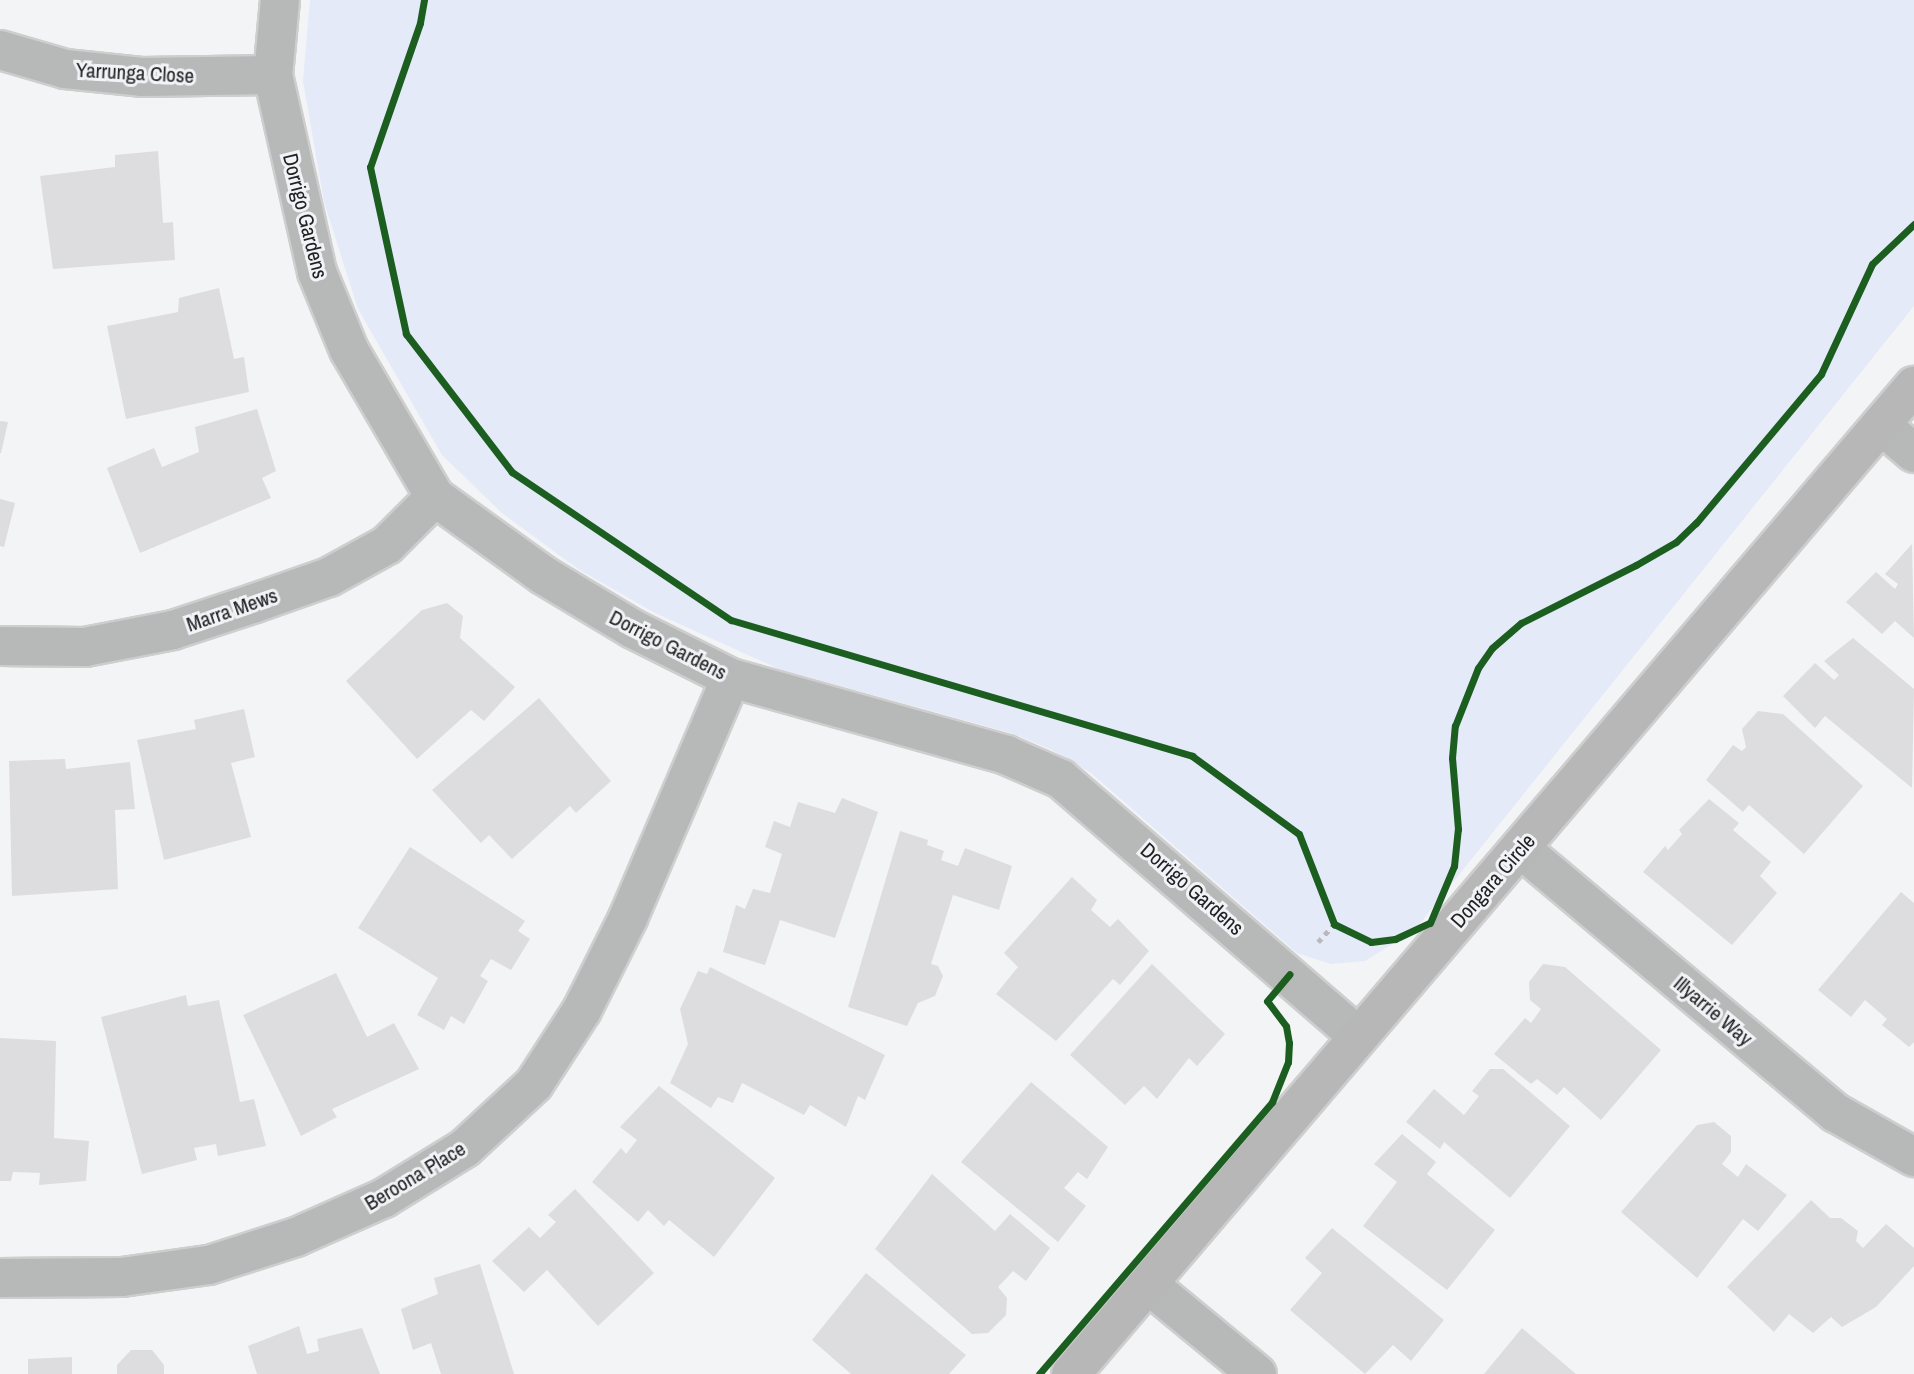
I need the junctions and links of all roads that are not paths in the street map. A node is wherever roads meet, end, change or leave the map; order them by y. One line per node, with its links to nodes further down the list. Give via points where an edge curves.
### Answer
1 (279, 0): 3 (street, Dorrigo Gardens)
2 (0, 50): 3 (street, Yarrunga Close, via 65,69 142,77)
3 (273, 75): 7 (street, Dorrigo Gardens, via 317,272 349,350)
4 (1914, 386): 5 (street, Dongara Circle)
5 (1881, 425): 6 (street); 10 (street, Dongara Circle)
6 (1914, 453)
7 (435, 497): 8 (street, Marra Mews, via 387,545 329,577 255,603 173,630 85,647); 9 (street, Dorrigo Gardens, via 543,575 633,629)
8 (0, 646)
9 (731, 678): 11 (street, Dorrigo Gardens, via 1006,755 1061,779); 13 (street, Beroona Place, via 628,918 582,1010 534,1084 465,1148 384,1198 296,1237 209,1265 122,1277)
10 (1521, 849): 11 (street, Dongara Circle); 12 (street, Illyarrie Way, via 1836,1113)
11 (1357, 1035): 14 (street, Dongara Circle)
12 (1914, 1157)
13 (0, 1278)
14 (1149, 1285): 15 (street, Dongara Circle); 16 (street)
15 (1071, 1374)
16 (1257, 1374)

